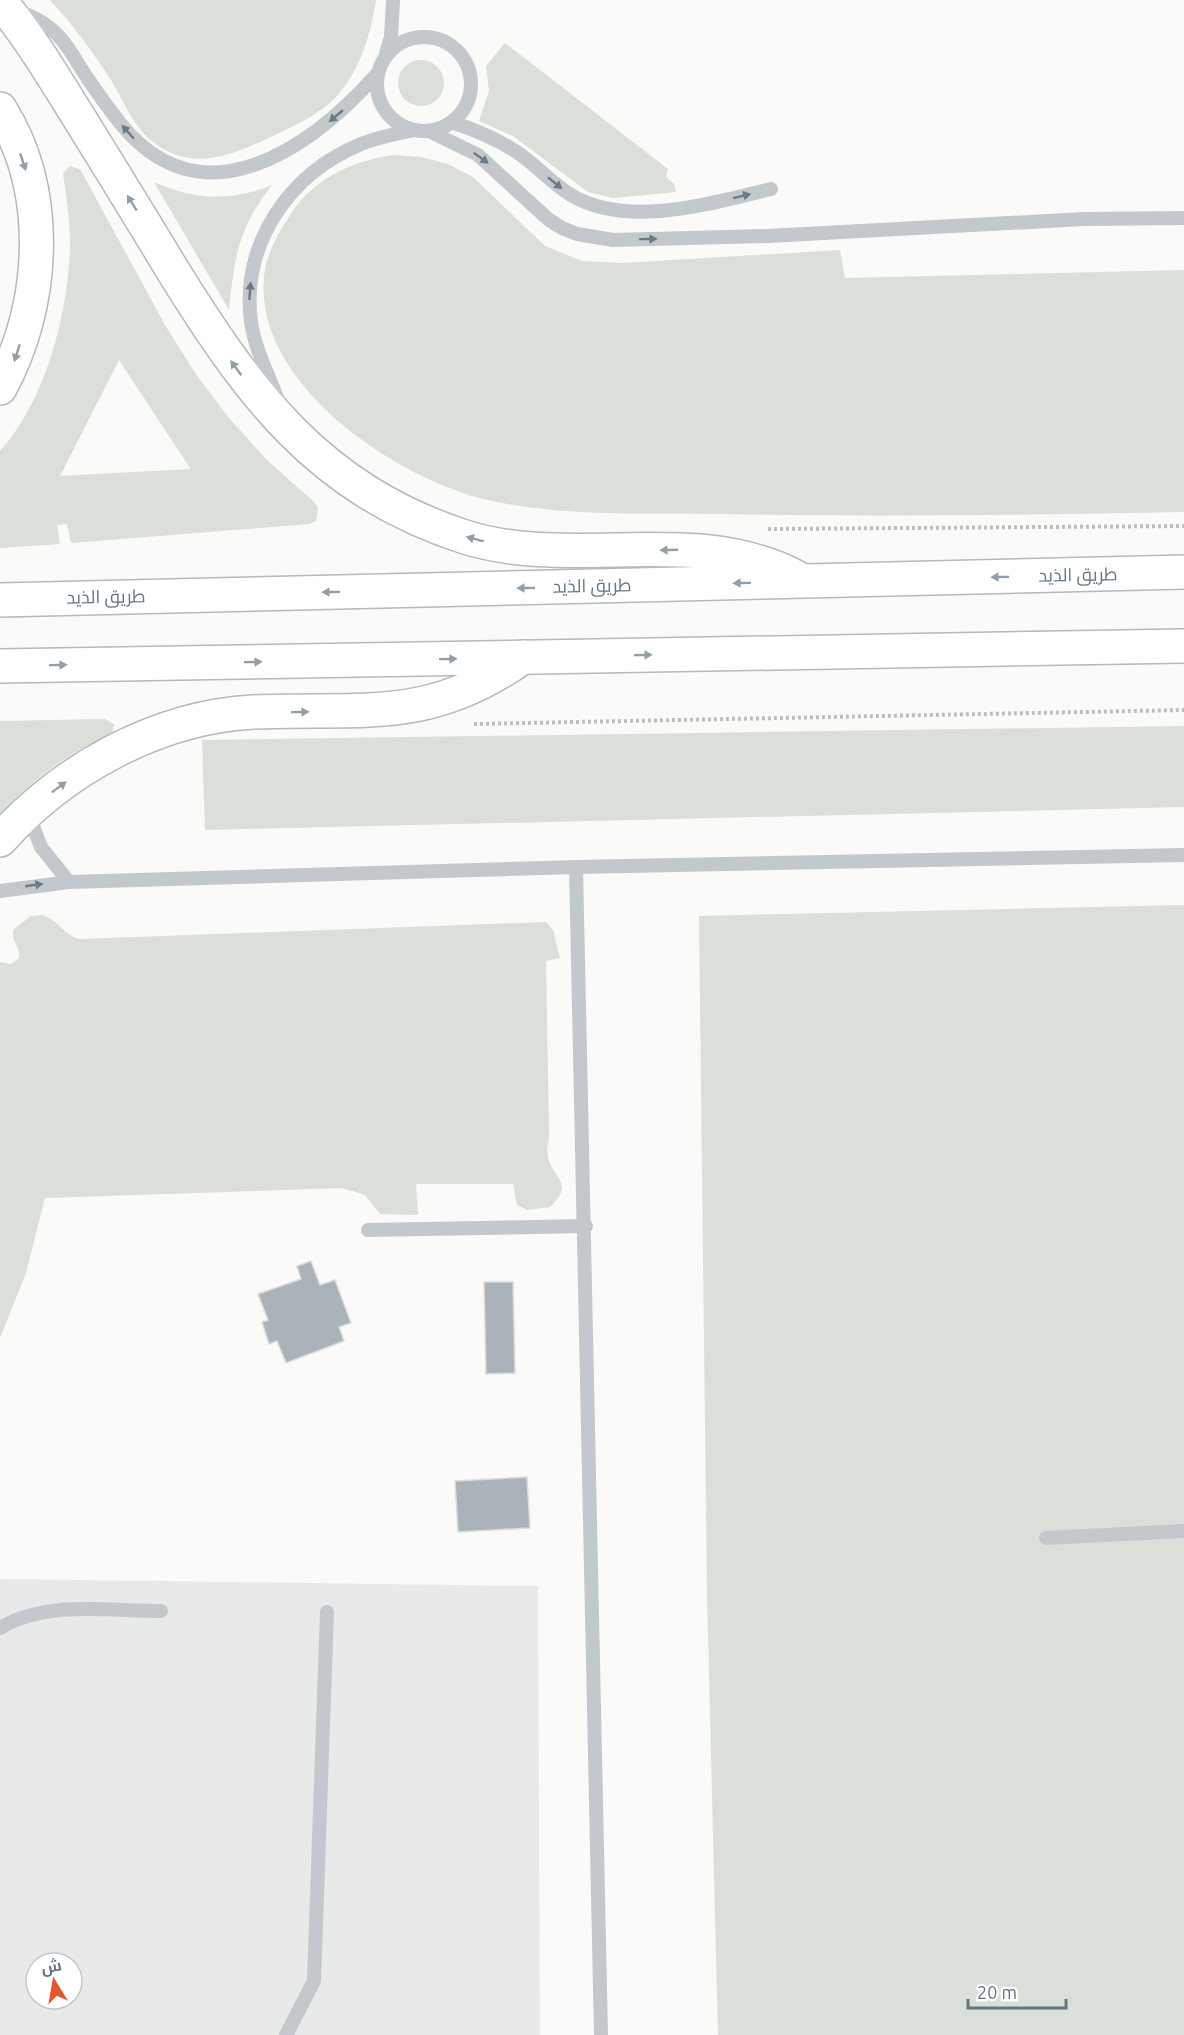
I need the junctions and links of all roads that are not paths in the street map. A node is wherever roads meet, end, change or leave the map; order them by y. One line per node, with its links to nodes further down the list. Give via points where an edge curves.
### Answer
1 (393, 0): 3 (lane)
2 (0, 1): 4 (lane, one-way to 2, via 322,127 257,165 219,174 185,170 154,156 137,142 46,24); 12 (highway, one-way to 2, via 218,344 40,52)
3 (386, 55): 4 (lane); 6 (lane, via 395,46 418,37 437,39 463,57 471,81 466,105)
4 (377, 74): 7 (lane, via 377,89 389,116)
5 (0, 109): 11 (highway, one-way to 11, via 25,165 35,214 37,265 30,315 14,363)
6 (452, 122): 8 (lane); 9 (lane, one-way to 9, via 520,154 573,196 613,210 696,207)
7 (414, 130): 8 (lane); 12 (lane, one-way to 7, via 280,404 256,344 249,301 256,253 276,210 314,172 361,144)
8 (429, 130): 10 (lane, one-way to 10, via 478,154 548,219 577,234 613,240)
9 (771, 189)
10 (1184, 218)
11 (0, 388)
12 (302, 443): 14 (highway, one-way to 12, via 762,562 713,551 542,549 502,546 468,537 434,526 375,497)
13 (1184, 572): 14 (highway, طريق الذيد, one-way to 14)
14 (806, 582): 15 (highway, طريق الذيد, one-way to 15)
15 (0, 600)
16 (1184, 646): 17 (highway, one-way to 16)
17 (523, 657): 18 (highway, one-way to 17); 19 (highway, one-way to 17, via 72,777 104,758 190,721 251,712 371,710 425,704 477,687)
18 (0, 666)
19 (28, 812): 20 (highway); 23 (lane, via 40,847)
20 (0, 840)
21 (1184, 855): 22 (lane)
22 (576, 867): 23 (lane); 25 (lane)
23 (69, 882): 24 (lane, one-way to 23)
24 (0, 891)
25 (586, 1226): 26 (lane); 33 (lane)
26 (368, 1230)
27 (1184, 1531): 28 (lane)
28 (1046, 1538)
29 (161, 1611): 31 (lane, via 52,1610)
30 (327, 1612): 32 (lane, via 314,1981)
31 (0, 1628)
32 (286, 2035)
33 (601, 2035)

